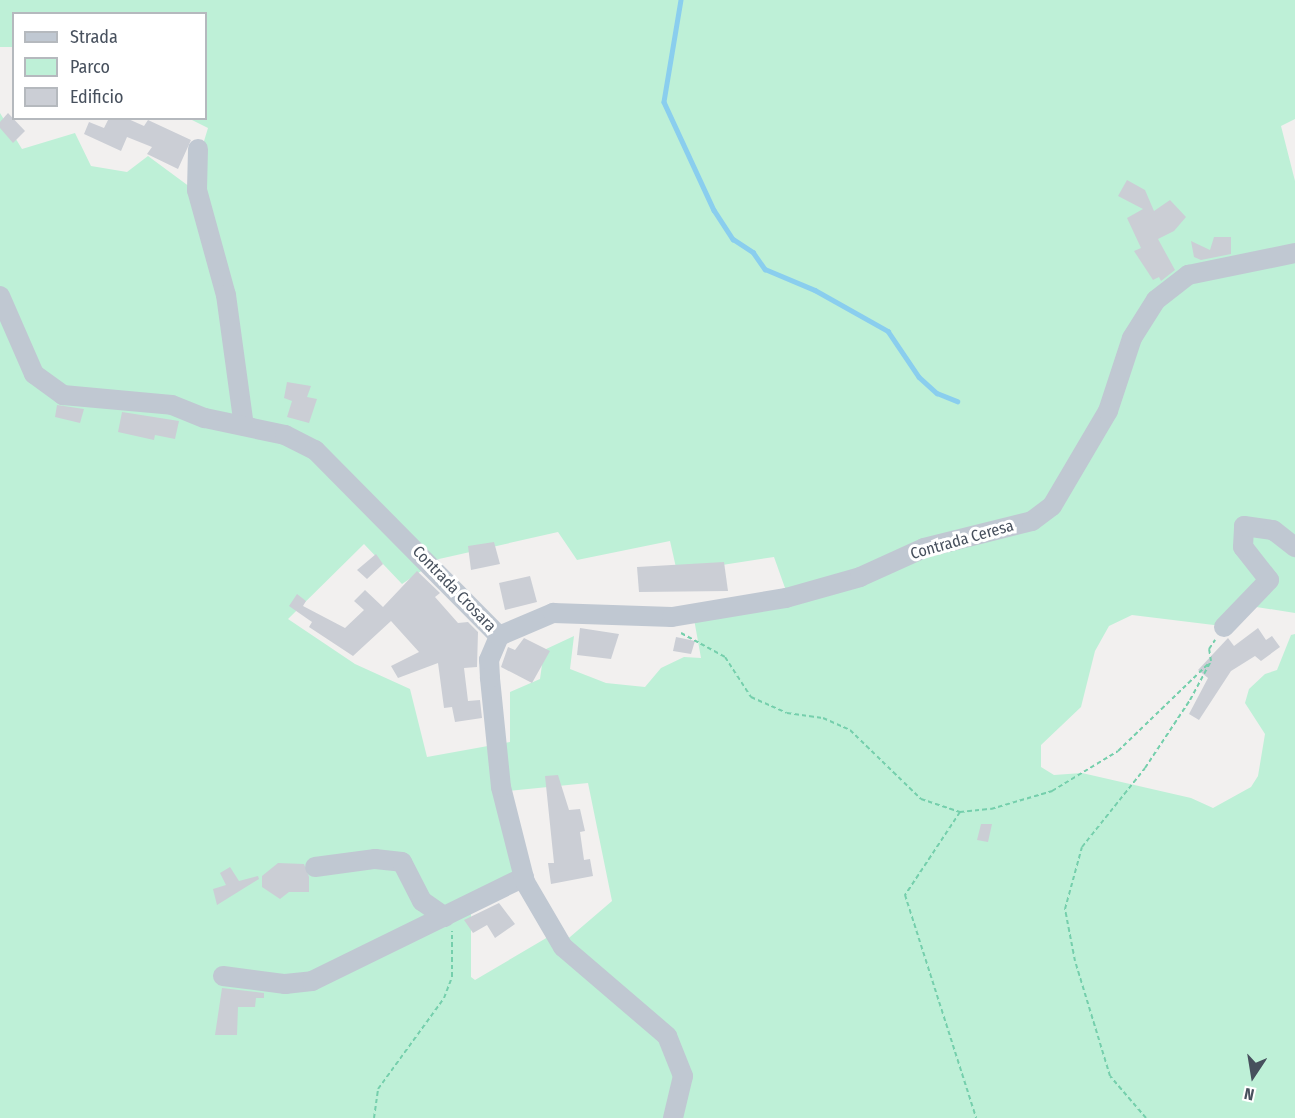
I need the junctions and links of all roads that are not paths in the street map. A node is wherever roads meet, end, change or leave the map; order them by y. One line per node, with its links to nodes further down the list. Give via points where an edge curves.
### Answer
1 (198, 149): 4 (street, via 197,190 226,295)
2 (1295, 253): 7 (street, Contrada Ceresa, via 1188,275 1156,300 1132,338 1108,411 1052,506 1032,520 924,548 860,577 786,598 672,617 553,613)
3 (0, 296): 4 (street, Contrada Crosara, via 34,374 63,394 155,402)
4 (244, 426): 7 (street, Contrada Crosara, via 285,435 315,450)
5 (1295, 547): 6 (street, via 1273,530 1244,526 1243,547 1269,580)
6 (1224, 627)
7 (499, 636): 9 (street, Contrada Crosara, via 489,660 501,787)
8 (315, 867): 10 (street, via 375,859 402,862 422,901)
9 (524, 877): 10 (street); 12 (street, Contrada Crosara, via 563,947 667,1036 683,1076)
10 (449, 915): 11 (street, via 299,985)
11 (223, 976)
12 (673, 1118)

